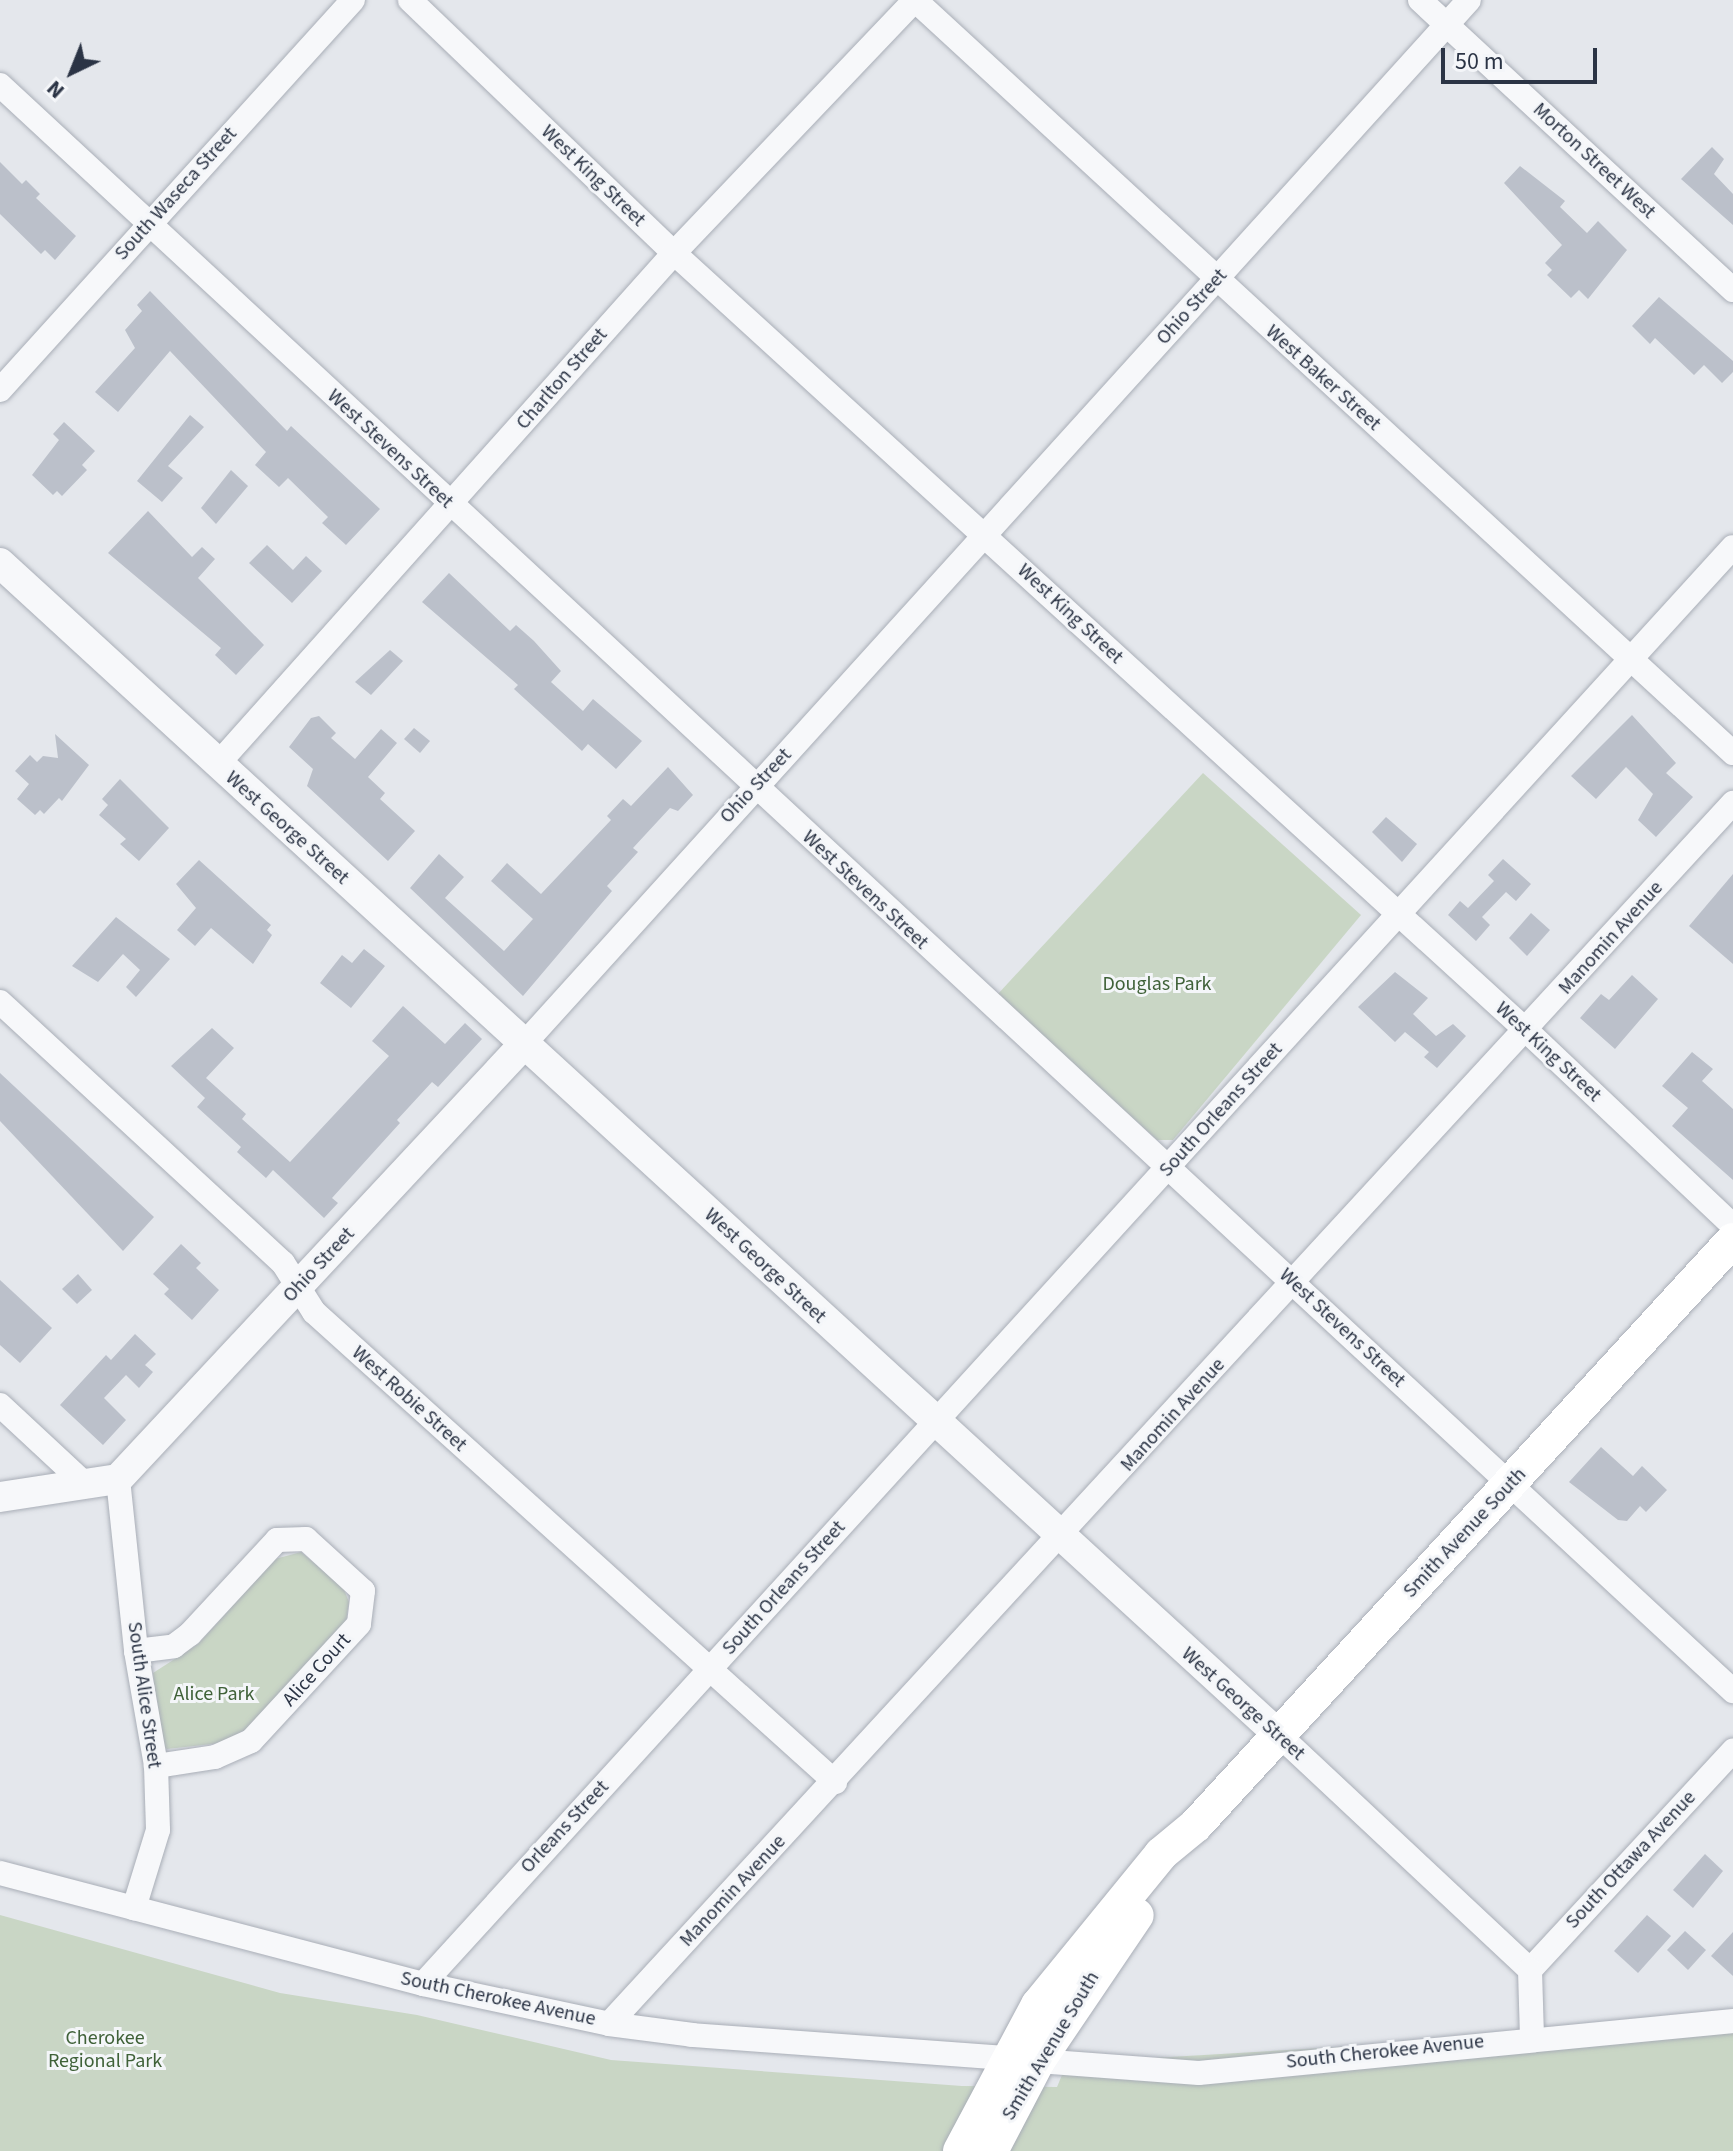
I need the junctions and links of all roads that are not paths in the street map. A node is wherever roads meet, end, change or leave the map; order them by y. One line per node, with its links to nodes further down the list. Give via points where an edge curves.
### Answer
1 (353, 0): 8 (street, South Waseca Street)
2 (410, 0): 9 (street, West King Street)
3 (915, 0): 9 (street, Charlton Street); 10 (street, West Baker Street)
4 (1420, 0): 6 (street, Morton Street West)
5 (1469, 0): 6 (street, Ohio Street)
6 (1446, 25): 10 (street, Ohio Street); 11 (street, Morton Street West)
7 (0, 85): 8 (street, West Stevens Street)
8 (150, 222): 12 (street, South Waseca Street); 13 (street, West Stevens Street)
9 (674, 253): 13 (street, Charlton Street); 14 (street, West King Street)
10 (1216, 280): 14 (street, Ohio Street); 17 (street, West Baker Street)
11 (1733, 290)
12 (0, 390)
13 (451, 506): 19 (street, Charlton Street); 20 (street, West Stevens Street)
14 (987, 537): 20 (street, Ohio Street); 22 (street, West King Street)
15 (1733, 547): 17 (street, South Orleans Street)
16 (0, 563): 19 (street, West George Street)
17 (1631, 659): 18 (street, West Baker Street); 22 (street, South Orleans Street)
18 (1733, 753)
19 (217, 765): 25 (street, West George Street)
20 (754, 788): 25 (street, Ohio Street); 26 (street, West Stevens Street)
21 (1733, 803): 24 (street, Manomin Avenue)
22 (1398, 914): 24 (street, West King Street); 26 (street, South Orleans Street)
23 (0, 1002): 30 (street, West Robie Street, via 283,1263)
24 (1527, 1031): 27 (street, West King Street); 29 (street, Manomin Avenue)
25 (524, 1044): 30 (street, Ohio Street); 32 (street, West George Street)
26 (1167, 1170): 29 (street, West Stevens Street); 32 (street, South Orleans Street)
27 (1733, 1226)
28 (1733, 1240): 34 (main road, Smith Avenue South)
29 (1293, 1283): 34 (street, West Stevens Street); 37 (street, Manomin Avenue)
30 (299, 1287): 33 (street, Ohio Street); 39 (street, West Robie Street, via 314,1312)
31 (0, 1405): 35 (street)
32 (935, 1423): 37 (street, West George Street); 39 (street, South Orleans Street)
33 (118, 1479): 35 (street); 38 (street, South Alice Street)
34 (1512, 1483): 40 (street, West Stevens Street); 41 (main road, Smith Avenue South)
35 (85, 1484): 36 (street)
36 (0, 1497)
37 (1060, 1539): 41 (street, West George Street); 44 (street, Manomin Avenue)
38 (136, 1651): 43 (street, South Alice Street); 43 (street, Alice Court, via 174,1646 190,1634 277,1540 306,1539 363,1591 359,1624 251,1741 215,1757)
39 (708, 1671): 44 (street, West Robie Street); 48 (street, Orleans Street)
40 (1733, 1691)
41 (1278, 1734): 47 (street, West George Street); 52 (main road, Smith Avenue South, via 1196,1825 1161,1854 1079,1952)
42 (1733, 1751): 47 (street, South Ottawa Avenue)
43 (156, 1766): 46 (street, South Alice Street, via 158,1830)
44 (835, 1782): 50 (street, Manomin Avenue)
45 (0, 1873): 46 (street, South Cherokee Avenue)
46 (134, 1908): 48 (street, South Cherokee Avenue)
47 (1530, 1970): 51 (street)
48 (423, 1984): 50 (street, South Cherokee Avenue)
49 (1733, 2021): 51 (street, South Cherokee Avenue)
50 (609, 2024): 52 (street, South Cherokee Avenue)
51 (1532, 2037): 52 (street, South Cherokee Avenue, via 1199,2073)
52 (1022, 2059): 53 (main road, Smith Avenue South)
53 (998, 2103): 54 (main road, Smith Avenue South); 55 (main road, Smith Avenue South)
54 (960, 2151)
55 (991, 2151)

